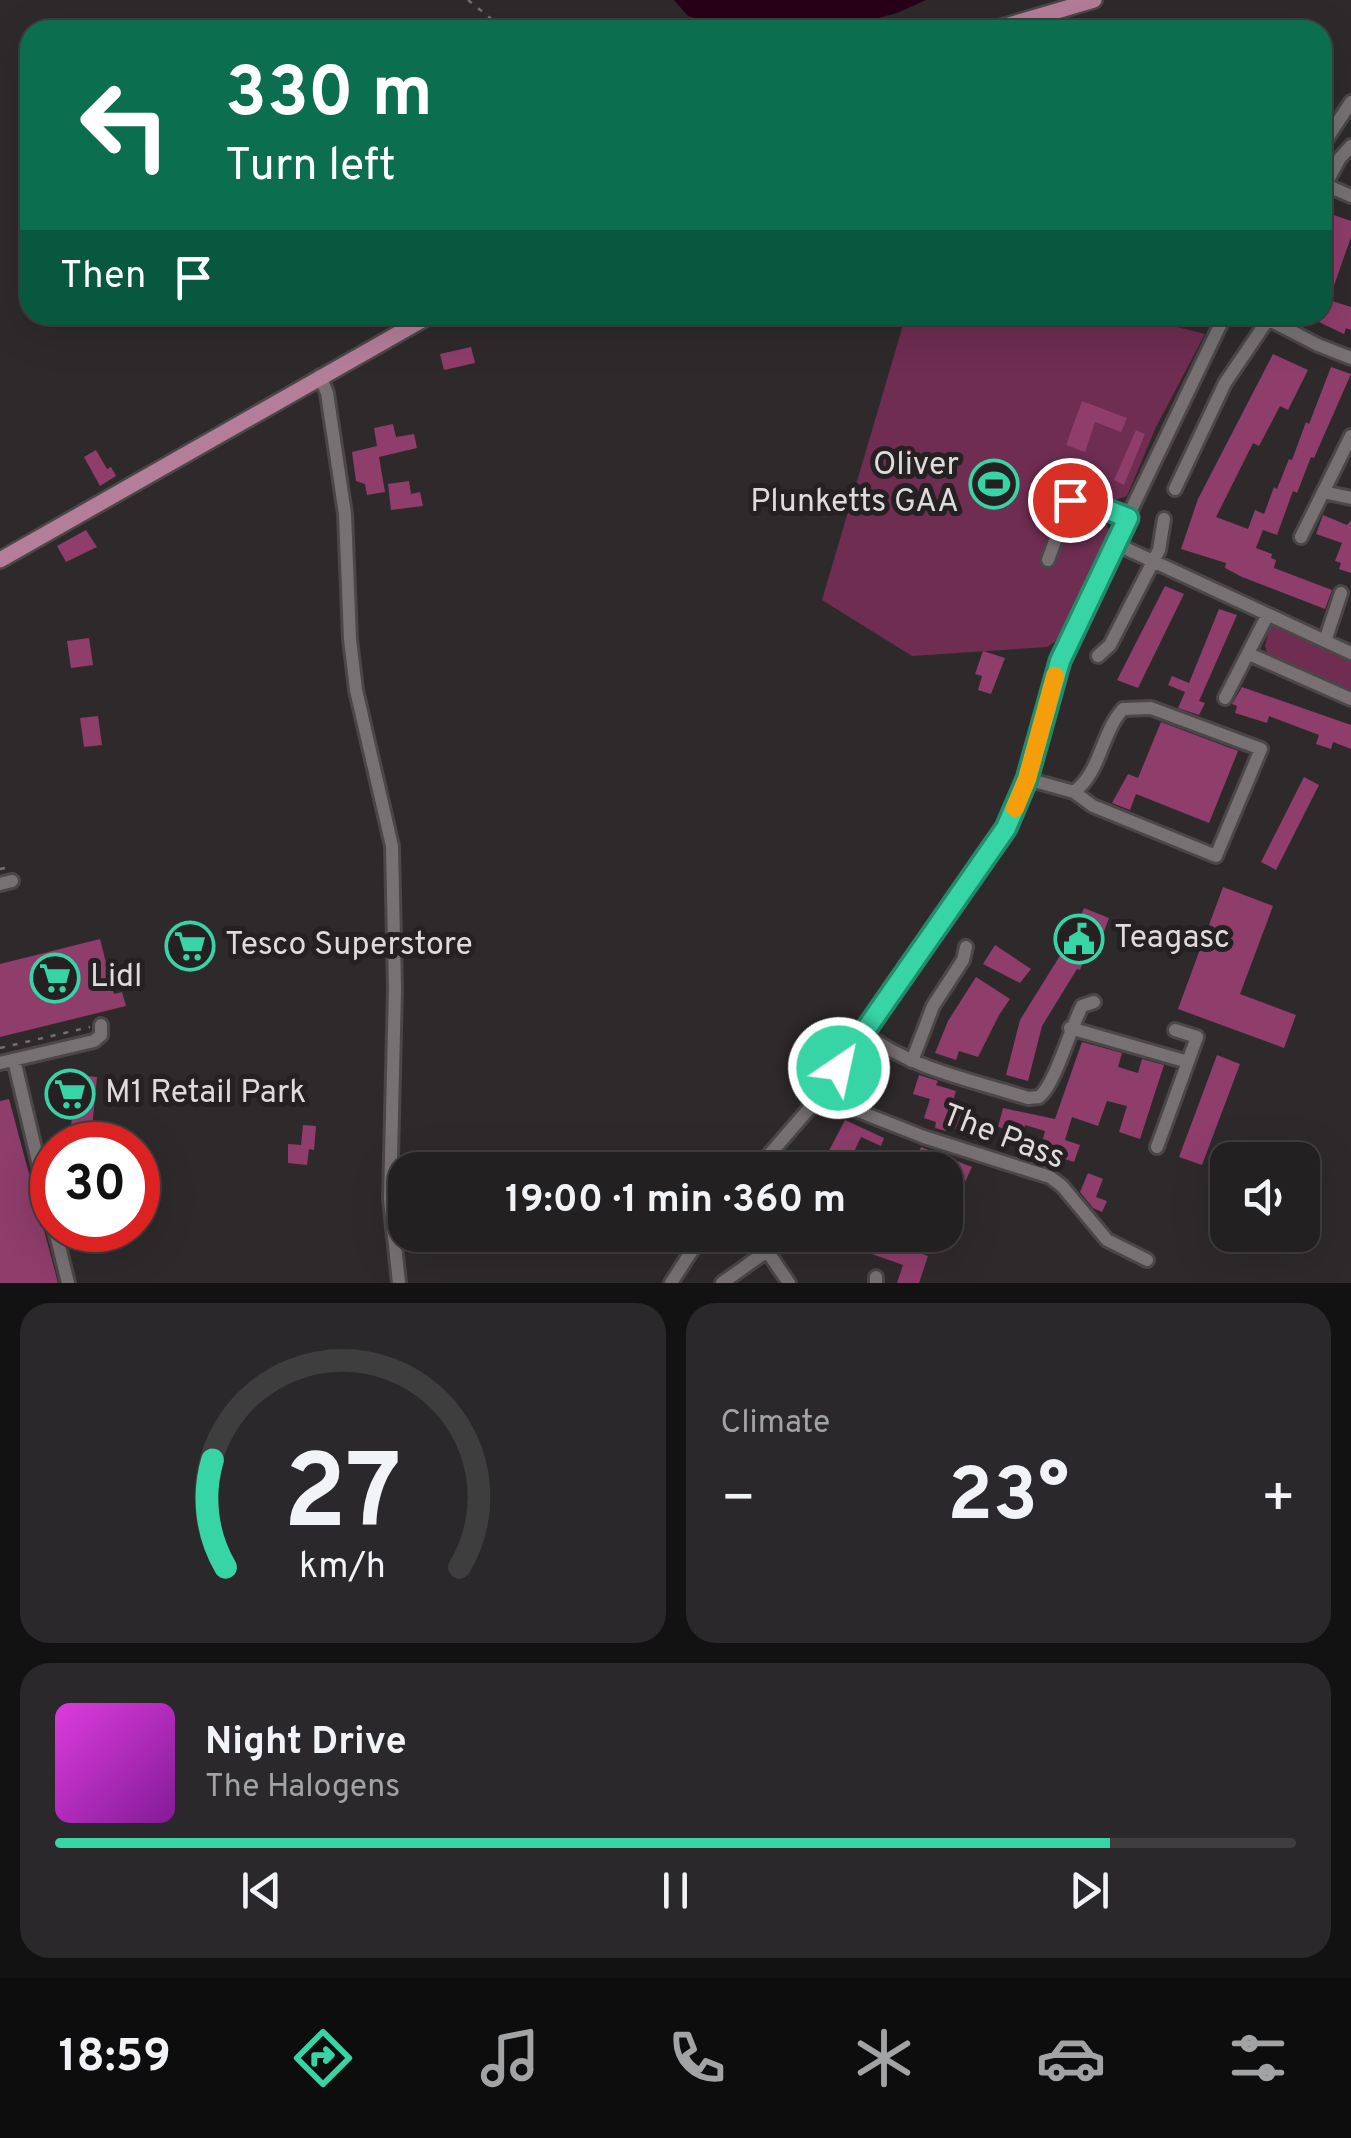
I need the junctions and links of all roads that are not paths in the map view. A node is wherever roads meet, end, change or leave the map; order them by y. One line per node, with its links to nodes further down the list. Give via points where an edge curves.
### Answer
1 (1094, 0): 2 (main road)
2 (1026, 20)
3 (1351, 102): 4 (street)
4 (1332, 131)
5 (1351, 146): 6 (street)
6 (1332, 176)
7 (413, 325): 12 (main road)
8 (1220, 325): 17 (street)
9 (1261, 325): 14 (street)
10 (1285, 325): 11 (street)
11 (1351, 358)
12 (320, 376): 21 (main road); 53 (street, via 346,514 356,690 392,846 390,1199)
13 (1351, 436): 15 (street)
14 (1174, 489)
15 (1323, 492): 16 (street); 19 (street)
16 (1351, 498)
17 (1128, 518): 20 (street); 22 (street, via 1070,500)
18 (1164, 519): 23 (street)
19 (1301, 537)
20 (1116, 544): 23 (street); 32 (street, via 1060,661)
21 (0, 560)
22 (1048, 560)
23 (1154, 560): 25 (street); 29 (street)
24 (1341, 593): 26 (street)
25 (1267, 616): 26 (street); 28 (street)
26 (1325, 641): 27 (street)
27 (1351, 653)
28 (1249, 654): 30 (street); 31 (street)
29 (1098, 656)
30 (1225, 698)
31 (1351, 699)
32 (1027, 779): 33 (street); 39 (street, via 985,862)
33 (1074, 792): 33 (street, via 1123,709 1151,708 1261,749 1216,856)
34 (966, 947): 40 (street)
35 (1094, 1002): 37 (street, via 1082,1006)
36 (101, 1025): 41 (street, via 94,1041)
37 (1070, 1028): 40 (street, via 1039,1097); 42 (street)
38 (1176, 1030): 42 (street, via 1197,1038)
39 (863, 1032): 40 (street); 43 (street)
40 (912, 1060)
41 (7, 1062): 44 (street)
42 (1188, 1062): 45 (street)
43 (820, 1096): 46 (street); 51 (street, The Pass, via 1050,1178 1107,1240)
44 (30, 1143)
45 (1158, 1148)
46 (772, 1152)
47 (60, 1252): 52 (street)
48 (691, 1252): 54 (street)
49 (766, 1252): 55 (street)
50 (768, 1252): 56 (street)
51 (1147, 1260)
52 (68, 1283)
53 (399, 1283)
54 (671, 1283)
55 (722, 1283)
56 (789, 1283)

